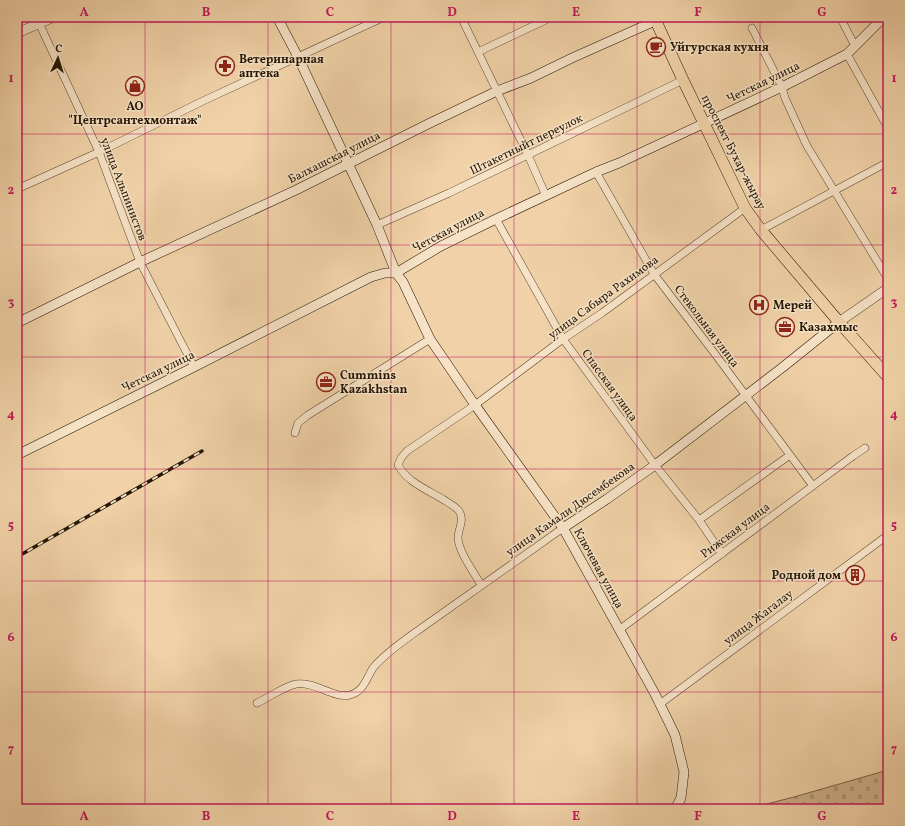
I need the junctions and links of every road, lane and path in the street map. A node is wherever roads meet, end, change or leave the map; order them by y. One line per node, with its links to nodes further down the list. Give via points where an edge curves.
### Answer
1 (54, 17): 9 (street)
2 (277, 17): 15 (street, Ключевая улица)
3 (384, 17): 15 (street)
4 (461, 17): 13 (street)
5 (552, 17): 13 (street)
6 (840, 17): 12 (street)
7 (884, 17): 12 (street, Четская улица)
8 (658, 18): 16 (main road, проспект Бухар-жырау); 18 (street, Балхашская улица, via 531,78)
9 (37, 20): 11 (street); 21 (street, улица Альпинистов)
10 (752, 28): 17 (street)
11 (17, 33)
12 (855, 46): 14 (street, Четская улица)
13 (478, 52): 18 (street)
14 (847, 54): 17 (street, Четская улица); 19 (street)
15 (298, 57): 21 (street); 24 (street, Ключевая улица)
16 (683, 80): 20 (main road, проспект Бухар-жырау); 22 (street, Штакетныйт переулок)
17 (782, 87): 20 (street, Четская улица); 27 (street, via 807,146)
18 (497, 91): 22 (street); 24 (street, Балхашская улица)
19 (887, 123)
20 (704, 124): 25 (street, Четская улица); 29 (main road, проспект Бухар-жырау)
21 (99, 152): 26 (street); 33 (street, улица Альпинистов)
22 (528, 155): 28 (street); 31 (street, Штакетныйт переулок)
23 (888, 162): 27 (street)
24 (347, 164): 31 (street, Ключевая улица); 33 (street, Балхашская улица, via 242,216)
25 (596, 172): 28 (street, Четская улица); 35 (street, Стекольная улица)
26 (17, 189)
27 (834, 191): 32 (street); 36 (street)
28 (546, 196): 30 (street, Четская улица)
29 (745, 208): 32 (main road, проспект Бухар-жырау); 35 (street, улица Сабыра Рахимова)
30 (496, 219): 34 (street, Четская улица, via 441,246); 41 (street, Спасская улица)
31 (377, 225): 34 (street, Ключевая улица)
32 (761, 230): 38 (main road, проспект Бухар-жырау)
33 (140, 262): 39 (street, Балхашская улица); 42 (street, улица Альпинистов)
34 (396, 273): 40 (street, Ключевая улица, via 403,282); 42 (street, Четская улица, via 371,277)
35 (654, 274): 41 (street, улица Сабыра Рахимова); 44 (street, Стекольная улица)
36 (888, 279)
37 (888, 288): 38 (street, улица Камали Дюсембекова)
38 (839, 322): 43 (main road, проспект Бухар-жырау); 44 (street, улица Камали Дюсембекова)
39 (17, 323)
40 (430, 339): 45 (street, Ключевая улица); 46 (street, via 308,415 298,423)
41 (563, 339): 45 (street, улица Сабыра Рахимова); 50 (street, Спасская улица)
42 (194, 367): 48 (street, Четская улица)
43 (888, 376)
44 (746, 396): 49 (street, Стекольная улица); 50 (street, улица Камали Дюсембекова)
45 (475, 405): 53 (street, Ключевая улица); 56 (street, улица Сабыра Рахимова, via 407,451 398,465 409,479 452,504 459,511 462,518 458,538)
46 (295, 433)
47 (865, 448): 51 (street, Рижская улица)
48 (17, 455)
49 (790, 455): 51 (street, Стекольная улица); 52 (street)
50 (655, 465): 52 (street, Спасская улица); 53 (street, улица Камали Дюсембекова)
51 (813, 486): 55 (street, Рижская улица)
52 (699, 520): 55 (street, Спасская улица)
53 (563, 528): 56 (street, улица Камали Дюсембекова); 57 (street, Ключевая улица)
54 (888, 534): 59 (street, улица Жагалау)
55 (722, 554): 57 (street, Рижская улица)
56 (481, 585): 58 (street, улица Камали Дюсембекова, via 397,646 374,668 362,688 354,693 341,695 297,684)
57 (619, 630): 59 (street, Ключевая улица)
58 (258, 703)
59 (660, 704): 60 (street, Ключевая улица, via 674,735 684,772 681,798)
60 (675, 809)

